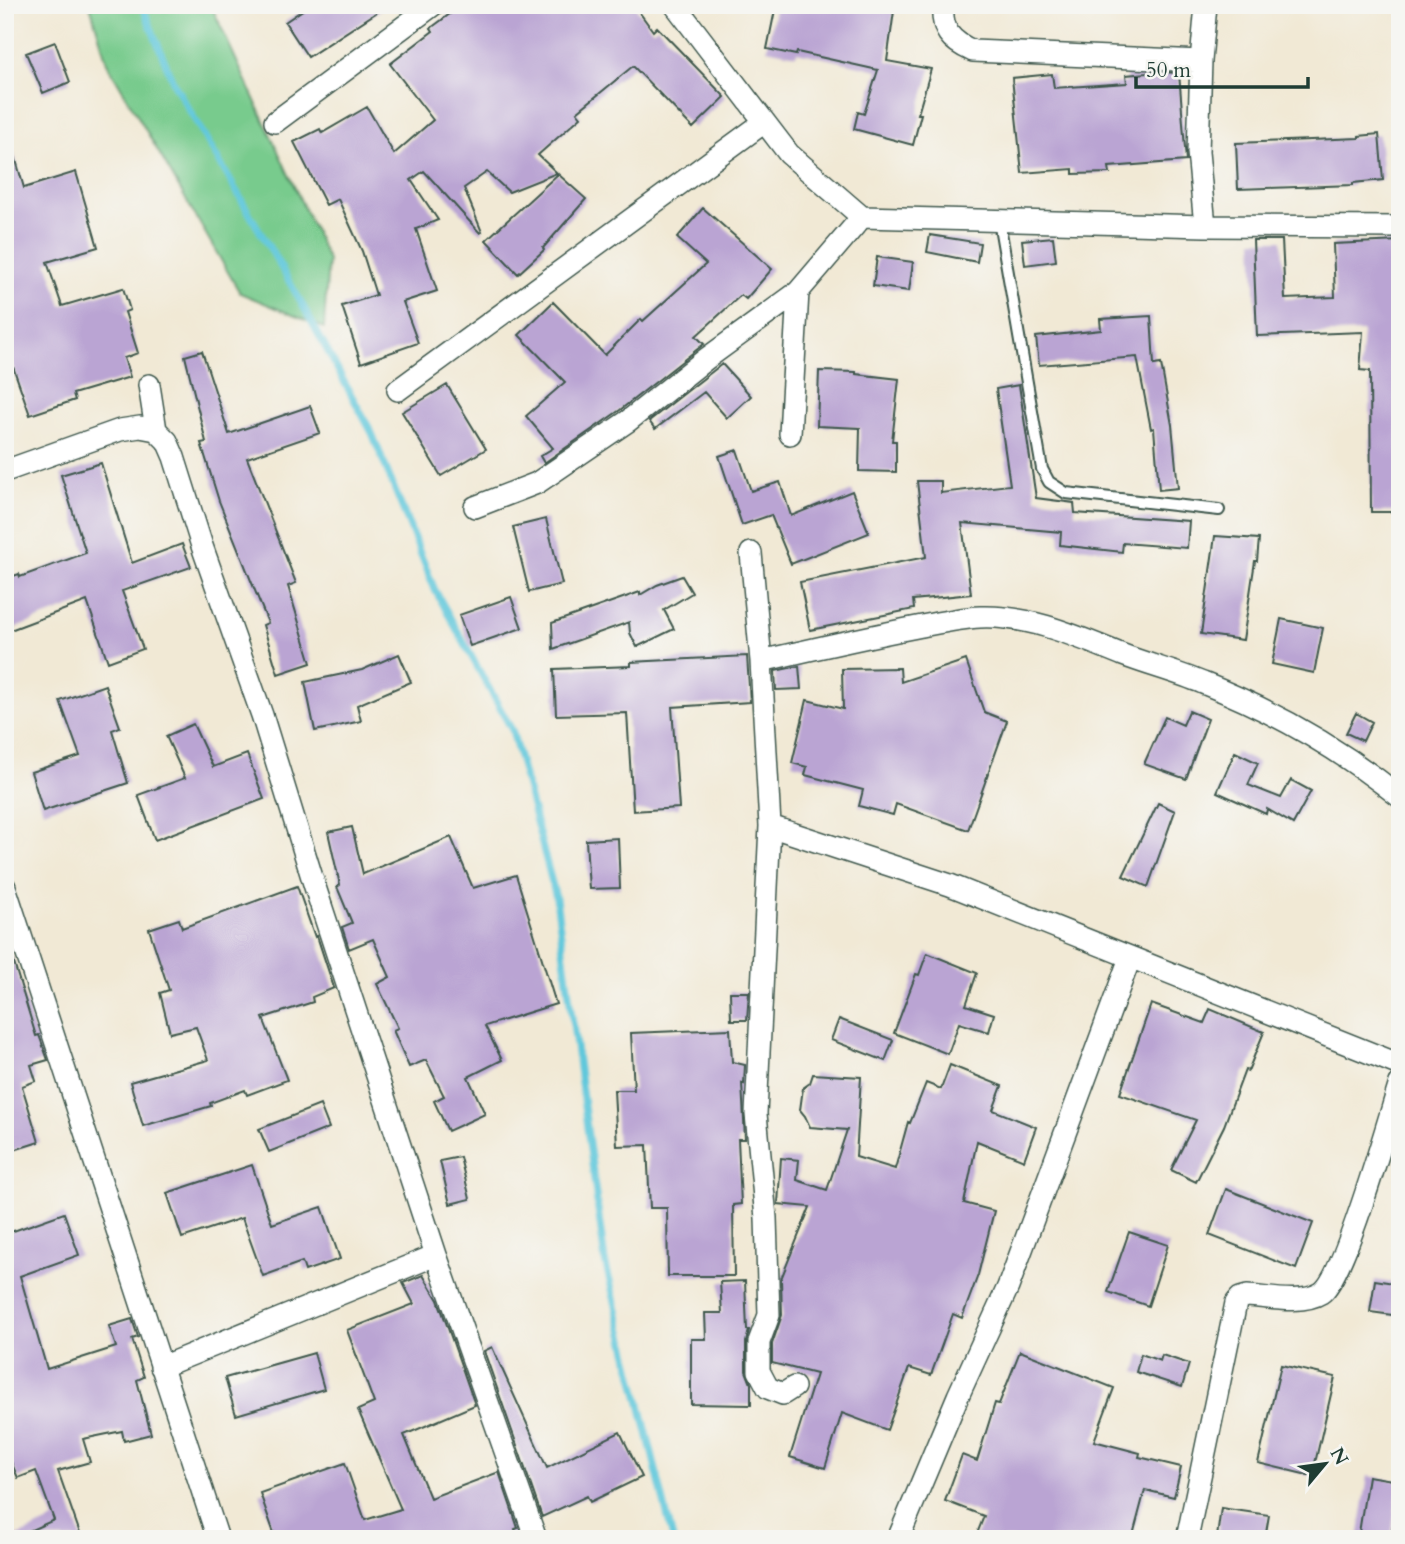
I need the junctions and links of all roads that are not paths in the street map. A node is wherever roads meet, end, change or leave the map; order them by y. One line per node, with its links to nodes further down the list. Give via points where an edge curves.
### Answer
1 (433, 5): 6 (street)
2 (675, 5): 7 (street)
3 (943, 5): 5 (street, via 943,23 951,37 973,51)
4 (1206, 5): 5 (street)
5 (1201, 61): 10 (street, via 1198,152)
6 (275, 122)
7 (763, 123): 8 (street, via 789,154); 14 (street)
8 (862, 217): 9 (street); 12 (street)
9 (999, 221): 10 (street); 19 (lane, via 1042,469 1049,482 1066,492)
10 (1205, 226): 11 (street)
11 (1400, 227)
12 (798, 292): 16 (street); 18 (street, via 628,421 537,483)
13 (149, 385): 15 (street)
14 (398, 390)
15 (156, 430): 17 (street, via 120,430); 28 (street, via 174,457 262,715)
16 (790, 434)
17 (5, 471)
18 (475, 507)
19 (1219, 510)
20 (751, 552): 21 (street)
21 (761, 661): 22 (street, via 963,619 982,617 1060,629 1265,710 1370,773); 23 (street)
22 (1400, 797)
23 (770, 827): 25 (street, via 950,885); 30 (street, via 756,1114 769,1315 759,1342 759,1371 768,1388 783,1394)
24 (5, 887): 29 (street)
25 (1130, 958): 26 (street); 33 (street, via 1008,1287)
26 (1400, 1065)
27 (1400, 1083): 34 (street, via 1360,1210 1324,1292 1307,1299 1247,1296 1236,1303)
28 (436, 1255): 29 (street); 32 (street)
29 (161, 1367): 31 (street)
30 (794, 1387)
31 (218, 1539)
32 (536, 1539)
33 (898, 1539)
34 (1187, 1539)

